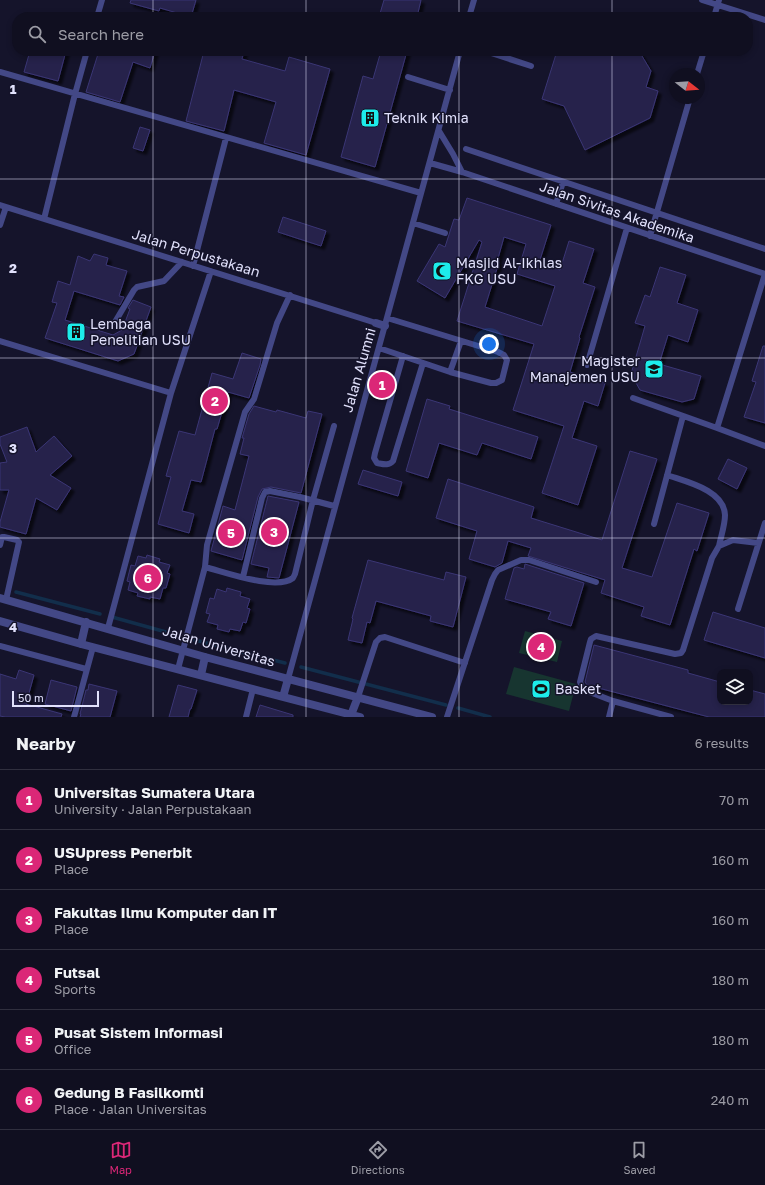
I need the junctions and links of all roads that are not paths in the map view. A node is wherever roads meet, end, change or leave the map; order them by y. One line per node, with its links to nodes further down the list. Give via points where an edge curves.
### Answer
1 (102, 0): 5 (lane)
2 (474, 0): 6 (lane)
3 (702, 0): 4 (lane)
4 (718, 3): 7 (lane)
5 (98, 12)
6 (470, 12)
7 (743, 12)
8 (753, 16): 9 (lane)
9 (765, 20)
10 (86, 56): 19 (lane)
11 (459, 56): 18 (lane, Jalan Alumni)
12 (500, 56): 14 (lane)
13 (702, 56): 15 (lane)
14 (531, 66)
15 (699, 68)
16 (0, 72): 19 (lane)
17 (408, 77): 18 (lane)
18 (450, 90): 21 (lane, Jalan Alumni)
19 (75, 94): 22 (lane); 31 (lane)
20 (688, 104): 30 (lane)
21 (439, 131): 24 (lane, Jalan Alumni); 25 (lane)
22 (226, 138): 27 (lane); 39 (lane)
23 (466, 150): 26 (lane)
24 (430, 163): 25 (lane, Jalan Sivitas Akademika); 27 (lane, Jalan Alumni)
25 (462, 172): 28 (lane, Jalan Sivitas Akademika)
26 (564, 182): 28 (lane); 30 (lane)
27 (421, 193): 32 (lane, Jalan Alumni)
28 (556, 204): 34 (lane, Jalan Sivitas Akademika)
29 (3, 206): 31 (lane, Jalan Perpustakaan); 33 (lane)
30 (656, 213): 36 (lane); 37 (lane)
31 (44, 219): 38 (lane, Jalan Perpustakaan)
32 (413, 223): 35 (lane); 45 (lane, Jalan Alumni)
33 (0, 225)
34 (627, 228): 36 (lane, Jalan Sivitas Akademika); 51 (lane)
35 (445, 233)
36 (650, 236): 41 (lane, Jalan Sivitas Akademika)
37 (765, 249)
38 (182, 262): 39 (lane, Jalan Perpustakaan); 43 (lane, via 164,281 137,287)
39 (193, 266): 40 (lane, Jalan Perpustakaan)
40 (211, 271): 42 (lane, Jalan Perpustakaan); 53 (lane)
41 (765, 274): 57 (lane)
42 (290, 295): 44 (lane, Jalan Perpustakaan); 67 (lane, via 278,323 254,398 245,412 207,545)
43 (115, 322)
44 (376, 322): 45 (street, Jalan Perpustakaan)
45 (386, 322): 47 (lane); 48 (lane, Jalan Alumni)
46 (0, 341): 53 (lane)
47 (461, 341): 52 (lane); 52 (lane, via 504,355 506,360 502,380 491,383)
48 (379, 348): 49 (lane); 61 (lane, Jalan Alumni)
49 (403, 356): 50 (lane); 50 (lane, via 375,453 377,463 390,464 393,460)
50 (423, 363): 52 (lane)
51 (587, 365)
52 (450, 372)
53 (171, 393): 74 (lane)
54 (633, 398): 55 (lane)
55 (683, 416): 57 (lane); 59 (lane)
56 (334, 426): 60 (lane)
57 (717, 428): 58 (lane)
58 (765, 446)
59 (667, 475): 63 (lane); 66 (lane, via 703,489 717,497 723,505 725,516)
60 (313, 500): 61 (lane); 68 (lane, via 293,578 281,583); 68 (lane, via 265,492)
61 (334, 506): 84 (lane, Jalan Alumni)
62 (765, 523): 64 (lane)
63 (654, 524)
64 (758, 543): 66 (lane, via 733,540); 71 (lane)
65 (0, 546): 70 (lane, via 4,536 19,542)
66 (719, 546): 88 (lane, via 712,558 681,653 675,654 596,636 592,639 580,682 587,691)
67 (205, 567): 68 (lane); 78 (lane)
68 (243, 577)
69 (596, 582): 80 (lane, via 528,560 517,561 498,570 492,580)
70 (3, 599): 73 (street, Jalan Universitas)
71 (738, 609)
72 (0, 621): 75 (street)
73 (86, 622): 74 (street, Jalan Universitas); 75 (street)
74 (108, 628): 78 (street, Jalan Universitas)
75 (81, 644): 77 (street)
76 (0, 646): 81 (lane)
77 (93, 647): 81 (lane); 82 (street)
78 (182, 650): 79 (street, Jalan Universitas); 82 (lane)
79 (205, 656): 83 (street); 84 (street, Jalan Universitas)
80 (465, 663): 87 (lane, via 385,637 380,638 376,642); 94 (lane)
81 (86, 669): 90 (lane)
82 (178, 669): 83 (street)
83 (201, 675): 85 (street)
84 (288, 679): 86 (street, Jalan Alumni); 87 (street, Jalan Universitas)
85 (253, 689): 86 (street); 91 (lane)
86 (283, 697): 89 (street)
87 (358, 697): 89 (street); 93 (street, Jalan Universitas)
88 (613, 701): 95 (lane); 96 (lane)
89 (352, 715): 92 (street)
90 (74, 717)
91 (246, 717)
92 (360, 717)
93 (432, 717)
94 (448, 717)
95 (609, 717)
96 (672, 717)

